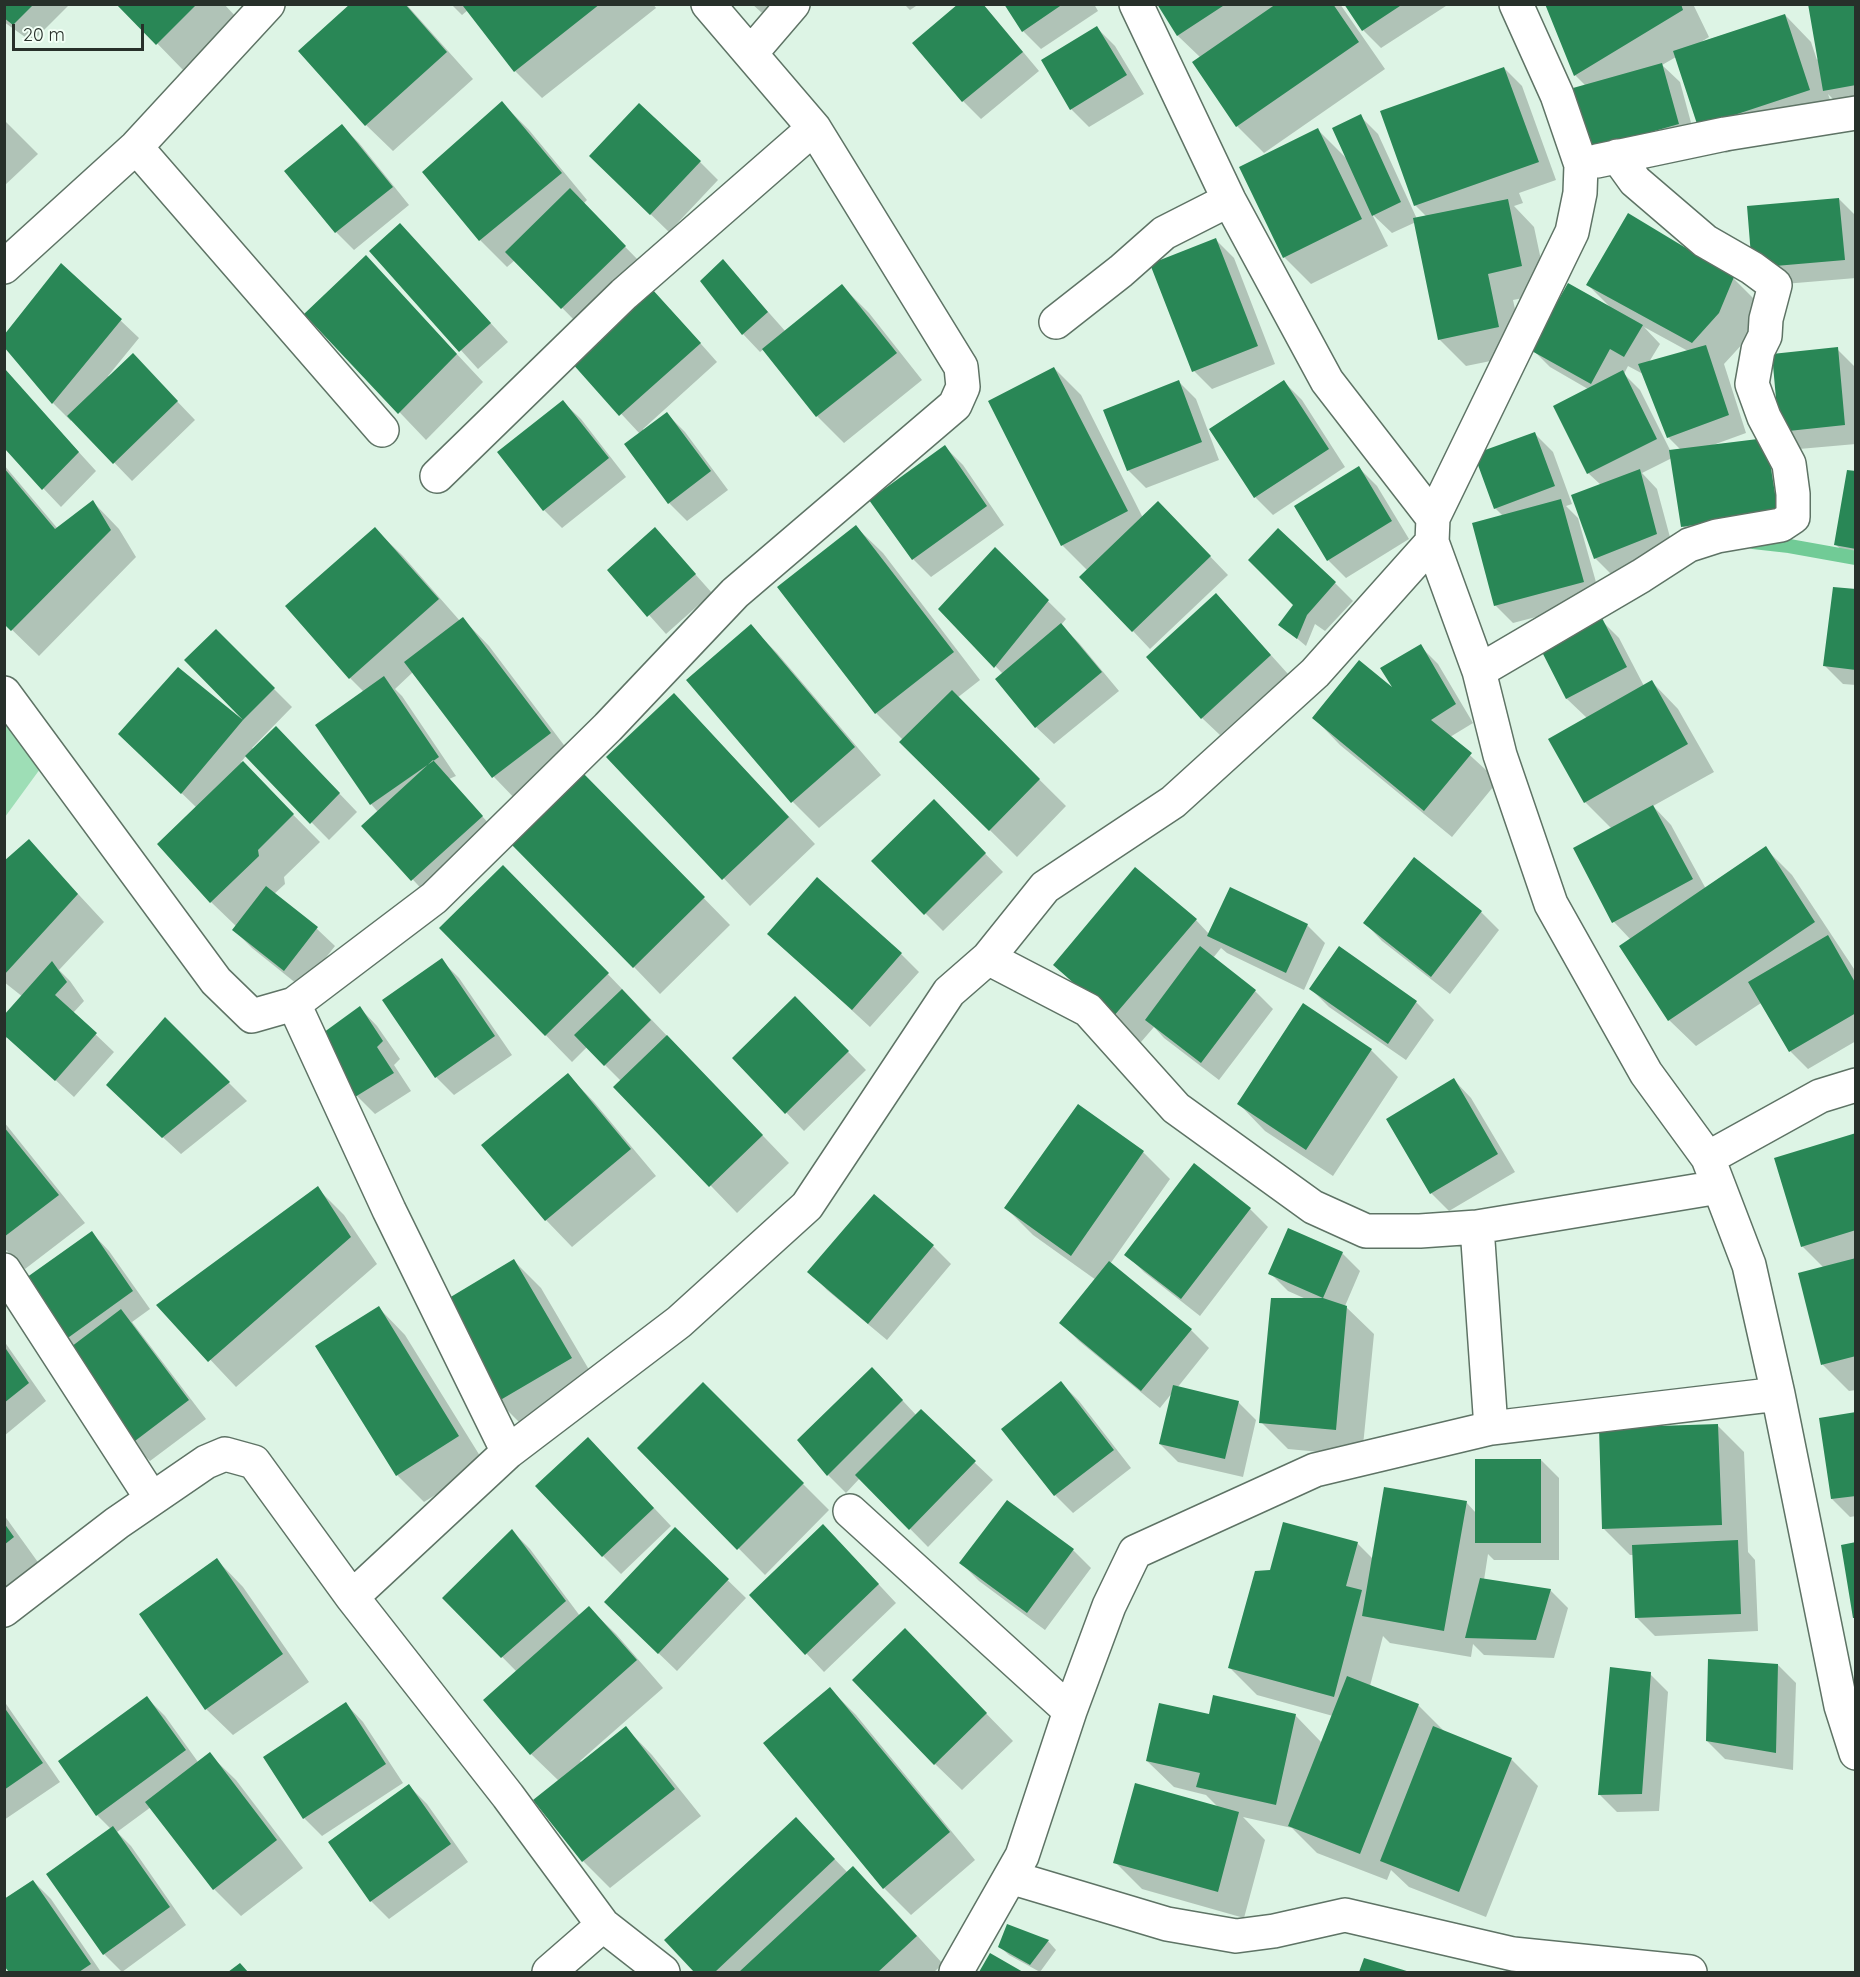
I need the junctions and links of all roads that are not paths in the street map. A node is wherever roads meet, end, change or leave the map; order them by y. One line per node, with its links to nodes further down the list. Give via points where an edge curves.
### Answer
1 (267, 4): 9 (street)
2 (708, 4): 6 (street)
3 (793, 4): 6 (street)
4 (1136, 4): 12 (street)
5 (1516, 4): 11 (street, via 1557,95)
6 (751, 52): 8 (street)
7 (1856, 113): 10 (street)
8 (814, 128): 16 (street, via 624,294); 21 (street, via 961,367 963,387 955,405 735,593 608,727 434,898)
9 (136, 147): 13 (street); 15 (street)
10 (1617, 156): 11 (street); 18 (street, via 1635,181 1705,241 1775,285 1752,384 1789,464 1793,518 1781,525 1689,545)
11 (1581, 165): 17 (street, via 1572,232)
12 (1229, 200): 14 (street, via 1164,233); 17 (street, via 1327,381)
13 (4, 267)
14 (1056, 322)
15 (382, 430)
16 (437, 476)
17 (1432, 530): 18 (street); 20 (street, via 1315,673 1173,802 1045,887)
18 (1479, 671): 23 (street, via 1500,755 1551,904 1646,1073)
19 (4, 693): 21 (street, via 216,981 252,1016)
20 (988, 958): 24 (street, via 1088,1010 1176,1108 1313,1207 1366,1231); 28 (street, via 949,992 807,1206 679,1322)
21 (294, 1004): 28 (street)
22 (1856, 1085): 23 (street, via 1820,1096)
23 (1714, 1172): 24 (street); 26 (street, via 1749,1265)
24 (1477, 1227): 27 (street)
25 (4, 1270): 29 (street)
26 (1778, 1394): 27 (street); 34 (street, via 1840,1706)
27 (1491, 1428): 33 (street, via 1316,1470 1135,1552 1109,1606)
28 (507, 1452): 31 (street)
29 (153, 1499): 31 (street, via 206,1462 225,1454 254,1462); 32 (street)
30 (850, 1511): 33 (street)
31 (352, 1597): 36 (street)
32 (4, 1610)
33 (1070, 1711): 35 (street, via 1022,1856)
34 (1856, 1753)
35 (1010, 1877): 39 (street); 40 (street, via 1167,1924 1236,1936 1345,1915 1513,1954)
36 (603, 1925): 37 (street); 38 (street)
37 (549, 1972)
38 (663, 1972)
39 (956, 1972)
40 (1690, 1972)

